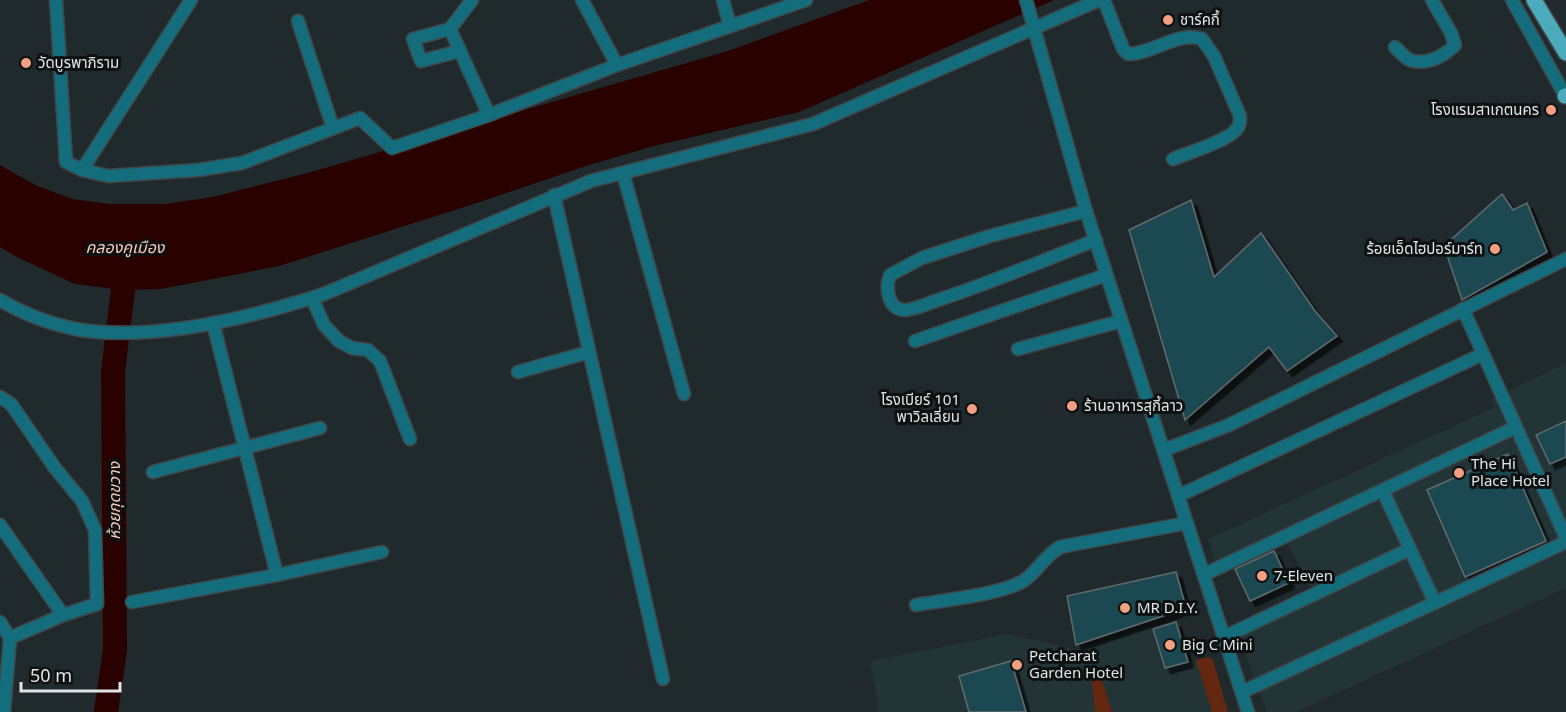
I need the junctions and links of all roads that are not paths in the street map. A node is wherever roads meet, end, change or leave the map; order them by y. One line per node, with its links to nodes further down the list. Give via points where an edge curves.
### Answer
1 (56, 0): 24 (street, via 66,162)
2 (472, 0): 15 (street)
3 (582, 0): 19 (street)
4 (723, 0): 14 (street)
5 (806, 0): 14 (street)
6 (1026, 0): 13 (street)
7 (1101, 0): 13 (street); 23 (street, via 1128,54 1188,36 1202,39 1214,56 1241,123 1228,136)
8 (1432, 0): 16 (street, via 1455,45 1433,60 1424,61 1410,60)
9 (1512, 0): 20 (street)
10 (1534, 0): 18 (main road)
11 (186, 2): 24 (street)
12 (298, 21): 22 (street)
13 (1032, 23): 25 (street, via 813,124); 27 (street)
14 (730, 26): 19 (street)
15 (450, 29): 17 (street); 17 (street, via 413,39 421,62)
16 (1395, 47)
17 (460, 51): 21 (street)
18 (1566, 53)
19 (617, 65): 21 (street)
20 (1566, 96)
21 (489, 115): 22 (street, via 393,148 360,118)
22 (333, 128): 24 (street, via 242,163 198,171 108,176)
23 (1173, 159)
24 (82, 170)
25 (623, 173): 26 (street); 41 (street)
26 (554, 195): 31 (street); 38 (street)
27 (1086, 211): 28 (street); 28 (street, via 922,258 890,275 886,285 888,296 895,306 905,310)
28 (1096, 240): 30 (street)
29 (1566, 259): 33 (street)
30 (1106, 275): 34 (street); 36 (street)
31 (312, 298): 35 (street); 45 (street, via 324,325 339,341 368,350 380,361)
32 (0, 300): 35 (street, via 20,311 81,330 140,332)
33 (1463, 309): 39 (street); 47 (street, via 1229,425)
34 (1121, 321): 37 (street); 47 (street)
35 (213, 323): 46 (street)
36 (915, 341)
37 (1018, 349)
38 (589, 352): 40 (street); 66 (street)
39 (1483, 354): 44 (street); 50 (street)
40 (518, 372)
41 (684, 394)
42 (0, 397): 62 (street, via 11,404 82,501 95,530 97,604)
43 (320, 428): 46 (street)
44 (1516, 428): 49 (street); 53 (street)
45 (410, 439)
46 (244, 449): 48 (street); 58 (street)
47 (1164, 450): 50 (street)
48 (153, 472)
49 (1383, 490): 55 (street); 57 (street)
50 (1178, 496): 51 (street)
51 (1187, 524): 57 (street); 61 (street, via 1060,547 1025,580 1002,590)
52 (0, 525): 62 (street)
53 (1566, 537)
54 (1566, 542): 60 (street)
55 (1410, 549): 60 (street); 64 (street)
56 (382, 552): 58 (street)
57 (1205, 574): 64 (street)
58 (277, 575): 59 (street)
59 (132, 602)
60 (1435, 603): 67 (street)
61 (916, 605)
62 (63, 615): 65 (street)
63 (0, 622): 65 (street)
64 (1224, 637): 67 (street)
65 (10, 638): 68 (street)
66 (663, 679)
67 (1242, 692): 69 (street)
68 (4, 712)
69 (1248, 712)

